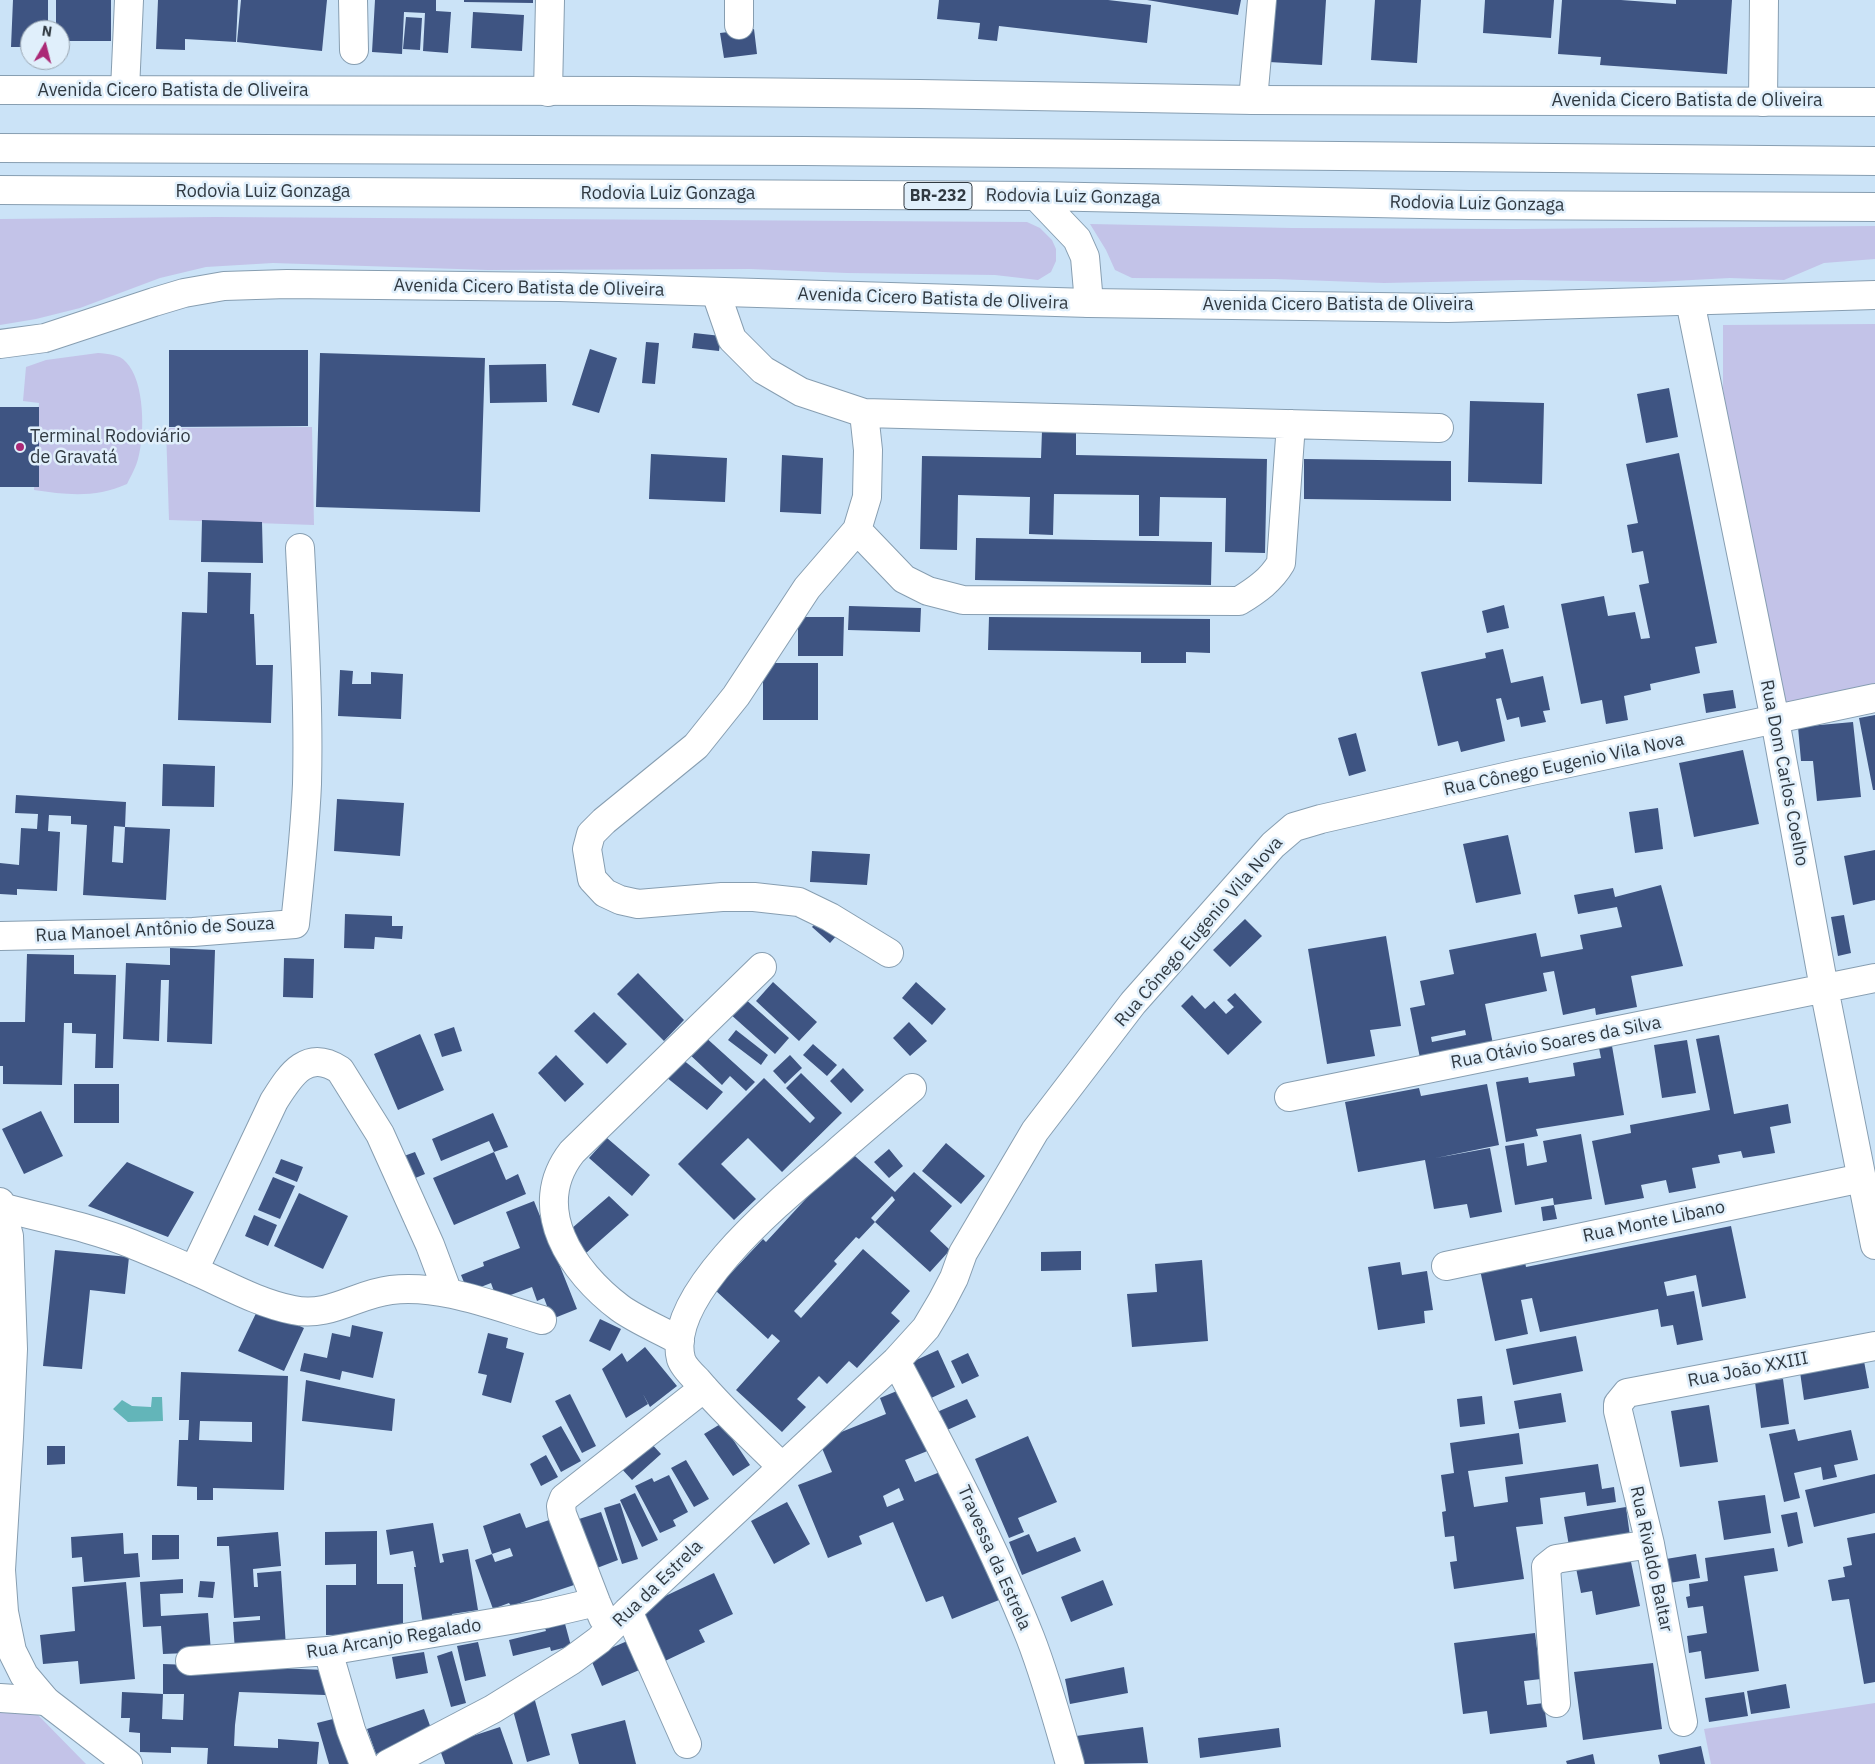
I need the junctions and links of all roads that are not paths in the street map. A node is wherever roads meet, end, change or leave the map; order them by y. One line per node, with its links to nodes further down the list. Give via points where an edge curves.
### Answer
1 (130, 0): 8 (main road)
2 (353, 0): 6 (main road)
3 (550, 0): 9 (main road)
4 (1262, 0): 10 (main road)
5 (1764, 0): 11 (main road)
6 (354, 50)
7 (0, 90): 8 (main road, Avenida Cicero Batista de Oliveira)
8 (125, 90): 9 (main road, Avenida Cicero Batista de Oliveira)
9 (548, 92): 10 (main road, Avenida Cicero Batista de Oliveira)
10 (1253, 100): 11 (main road, Avenida Cicero Batista de Oliveira)
11 (1763, 102): 12 (main road, Avenida Cicero Batista de Oliveira)
12 (1875, 102)
13 (0, 148): 14 (main road, via 804,151)
14 (1875, 161)
15 (0, 190): 16 (main road, Rodovia Luiz Gonzaga / BR-232)
16 (1036, 196): 17 (main road, Rodovia Luiz Gonzaga / BR-232, via 1459,205); 21 (main road, via 1077,239 1085,257)
17 (1875, 207)
18 (716, 293): 21 (main road, Avenida Cicero Batista de Oliveira); 22 (main road, Avenida Cicero Batista de Oliveira, via 560,287 224,286 184,293 45,338); 23 (main road, via 732,339 763,370 801,392)
19 (1875, 295): 20 (main road, Avenida Cicero Batista de Oliveira)
20 (1690, 301): 21 (main road, Avenida Cicero Batista de Oliveira, via 1448,308); 29 (main road, Rua Dom Carlos Coelho)
21 (1088, 303)
22 (0, 344)
23 (864, 412): 24 (main road); 26 (main road, via 868,450 867,496)
24 (1291, 424): 25 (main road); 26 (main road, via 1281,563 1274,575 1239,601 963,600 928,591 904,578)
25 (1439, 428)
26 (857, 530): 31 (main road, via 807,588 736,696 696,746 604,821 591,834 587,849 592,880 605,894 620,900 638,904 754,897 799,902)
27 (300, 548): 30 (main road, Rua Manoel Antônio de Souza, via 307,783 294,924 193,932)
28 (1875, 698): 29 (main road, Rua Cônego Eugenio Vila Nova)
29 (1775, 720): 34 (main road, Rua Dom Carlos Coelho); 46 (main road, Rua Cônego Eugenio Vila Nova, via 1522,773 1294,827 1273,844 1133,1003 1034,1131 963,1253 954,1278 926,1328)
30 (0, 936)
31 (888, 953)
32 (762, 967): 44 (main road, via 572,1152 565,1161 556,1186 554,1211 574,1263 596,1288 622,1309)
33 (1875, 978): 34 (main road, Rua Otávio Soares da Silva)
34 (1824, 988): 36 (main road, Rua Otávio Soares da Silva); 37 (main road, Rua Dom Carlos Coelho)
35 (912, 1088): 44 (main road, via 792,1191 734,1247 692,1304)
36 (1289, 1097)
37 (1862, 1178): 39 (main road, Rua Dom Carlos Coelho); 40 (main road, Rua Monte Libano)
38 (1, 1205): 41 (main road, via 101,1233); 49 (main road, via 9,1236 13,1349)
39 (1875, 1245)
40 (1446, 1266)
41 (194, 1270): 42 (main road, via 260,1300 308,1312 327,1310 390,1290); 42 (main road, via 274,1101 299,1068 310,1062 321,1062 340,1070 380,1134)
42 (448, 1292): 43 (main road)
43 (542, 1320)
44 (680, 1341): 47 (main road, via 682,1360)
45 (1875, 1346): 48 (main road, Rua João XXIII, via 1627,1393)
46 (896, 1361): 50 (main road, Rua da Estrela); 64 (main road, Travessa da Estrela, via 969,1498 1030,1638)
47 (704, 1388): 50 (main road); 52 (main road, via 564,1498 562,1514)
48 (1622, 1398): 51 (main road, Rua Rivaldo Baltar, via 1618,1411)
49 (5, 1437): 57 (main road, via 1,1570 4,1612 12,1652 24,1675)
50 (782, 1467): 53 (main road, Rua da Estrela)
51 (1650, 1544): 58 (main road, via 1556,1559 1546,1567); 59 (main road, Rua Rivaldo Baltar)
52 (596, 1602): 53 (main road); 54 (main road, Rua Arcanjo Regalado, via 545,1614)
53 (618, 1621): 60 (main road); 63 (main road, Rua da Estrela, via 572,1660 493,1709)
54 (328, 1651): 55 (main road, Rua Arcanjo Regalado); 62 (main road)
55 (190, 1661)
56 (0, 1698): 57 (main road)
57 (46, 1701): 61 (main road)
58 (1556, 1703)
59 (1683, 1722)
60 (687, 1744)
61 (128, 1764)
62 (364, 1764)
63 (388, 1764)
64 (1070, 1764)

